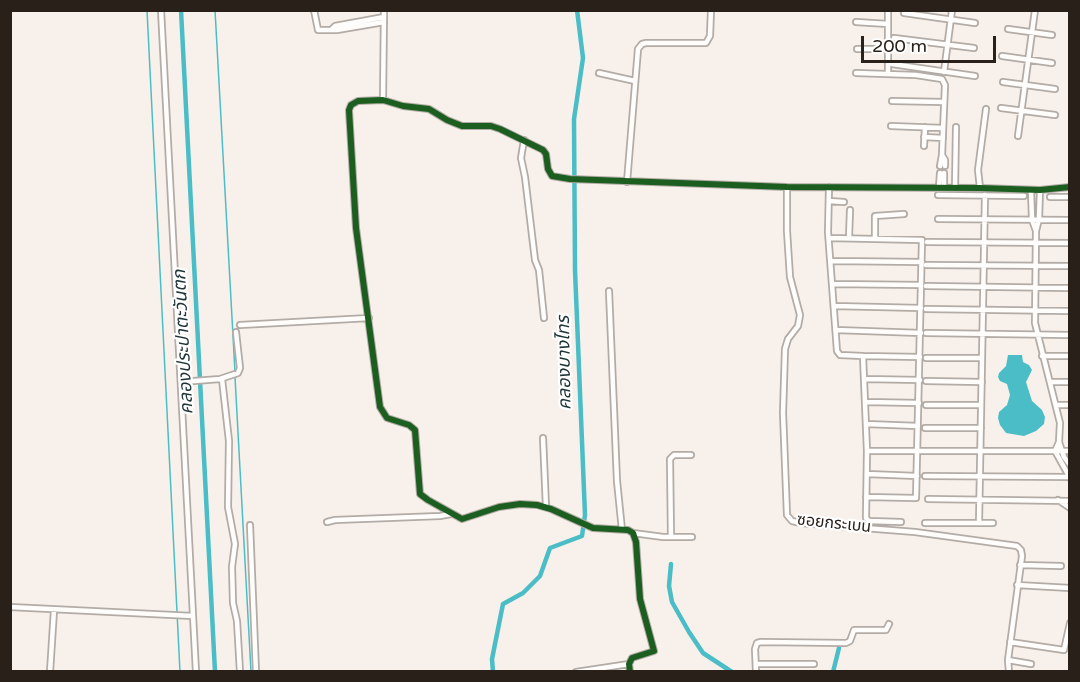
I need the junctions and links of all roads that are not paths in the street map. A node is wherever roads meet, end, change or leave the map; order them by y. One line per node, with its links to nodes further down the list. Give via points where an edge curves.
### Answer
1 (161, 10): 116 (street)
2 (314, 10): 9 (street, via 318,30)
3 (384, 10): 9 (street)
4 (711, 10): 31 (street, via 706,43 639,46)
5 (888, 10): 13 (street)
6 (952, 10): 10 (street)
7 (1035, 10): 15 (street)
8 (904, 13): 10 (street)
9 (384, 20): 35 (street)
10 (950, 20): 12 (street); 18 (street)
11 (856, 22): 13 (street)
12 (975, 23)
13 (888, 24): 21 (street)
14 (1008, 29): 15 (street)
15 (1032, 33): 16 (street); 23 (street)
16 (1052, 35)
17 (894, 38): 18 (street)
18 (947, 46): 19 (street); 26 (street)
19 (974, 48)
20 (857, 49): 21 (street)
21 (888, 49): 29 (street)
22 (1002, 56): 23 (street)
23 (1028, 60): 24 (street); 33 (street)
24 (1052, 63)
25 (892, 64): 26 (street)
26 (944, 72): 30 (street)
27 (599, 73): 31 (street)
28 (856, 73): 29 (street)
29 (888, 75): 37 (street, via 942,79)
30 (975, 76)
31 (634, 81): 53 (street)
32 (1003, 82): 33 (street)
33 (1025, 85): 34 (street); 40 (street)
34 (1055, 89)
35 (383, 99): 49 (street, via 429,109 462,126 491,126); 100 (street, via 358,101 349,110 356,228)
36 (892, 101): 37 (street)
37 (944, 102): 45 (street)
38 (1001, 108): 40 (street)
39 (986, 109): 58 (street, via 978,163)
40 (1021, 111): 41 (street); 46 (street)
41 (1055, 115)
42 (891, 126): 43 (street)
43 (925, 127): 45 (street); 47 (street)
44 (956, 127): 57 (street)
45 (943, 128): 48 (street)
46 (1018, 136)
47 (924, 137): 48 (street); 50 (street)
48 (943, 138): 51 (street)
49 (524, 140): 53 (street, via 546,154 552,176); 101 (street, via 521,158)
50 (924, 146)
51 (942, 166)
52 (942, 173): 56 (street)
53 (627, 182): 54 (street)
54 (787, 187): 55 (street); 166 (street, ซอยกระเบน, via 790,277 800,315 785,349 784,466 789,519 1010,544 1021,550)
55 (829, 187): 56 (street); 67 (street)
56 (942, 187): 57 (street)
57 (955, 188): 58 (street)
58 (980, 188): 60 (street)
59 (1070, 188): 61 (street)
60 (1031, 190): 61 (street); 74 (street)
61 (1040, 190): 73 (street)
62 (938, 195): 63 (street)
63 (985, 195): 64 (street); 72 (street)
64 (1024, 196)
65 (1050, 196): 66 (street)
66 (1070, 197)
67 (829, 201): 68 (street); 77 (street)
68 (844, 202)
69 (850, 210): 78 (street)
70 (904, 214): 79 (street, via 875,216)
71 (938, 219): 72 (street)
72 (984, 219): 74 (street); 81 (street)
73 (1039, 219): 74 (street); 75 (street); 76 (street)
74 (1032, 220): 76 (street)
75 (1070, 220)
76 (1036, 231): 82 (street)
77 (830, 238): 78 (street); 84 (street)
78 (849, 238): 79 (street)
79 (875, 239): 85 (street, via 922,240)
80 (927, 242): 81 (street)
81 (984, 242): 82 (street); 86 (street)
82 (1036, 243): 83 (street); 87 (street)
83 (1070, 243)
84 (832, 261): 85 (street); 89 (street)
85 (924, 264): 86 (street); 90 (street)
86 (984, 265): 87 (street); 91 (street)
87 (1036, 266): 88 (street); 92 (street)
88 (1070, 266)
89 (833, 284): 90 (street); 95 (street)
90 (924, 286): 91 (street); 96 (street)
91 (983, 287): 92 (street); 97 (street)
92 (1036, 287): 93 (street); 98 (street)
93 (1070, 288)
94 (609, 291): 162 (street)
95 (834, 306): 96 (street); 103 (street)
96 (924, 308): 97 (street); 105 (street)
97 (983, 309): 98 (street); 106 (street)
98 (1036, 310): 99 (street); 107 (street)
99 (1070, 311)
100 (369, 318): 102 (street); 155 (street, via 382,411 387,418 415,430 420,494)
101 (544, 318)
102 (240, 326)
103 (836, 330): 105 (street); 109 (street, via 838,354)
104 (236, 332): 114 (street, via 240,371)
105 (923, 333): 106 (street); 112 (street)
106 (982, 334): 107 (street); 113 (street)
107 (1037, 334): 108 (street); 110 (street)
108 (1070, 335)
109 (863, 356): 112 (street); 115 (street)
110 (1042, 356): 111 (street); 119 (street)
111 (1070, 356)
112 (923, 358): 113 (street); 117 (street)
113 (982, 358): 118 (street)
114 (221, 379): 116 (street); 184 (street, via 229,441 228,507 235,544 233,603)
115 (865, 379): 117 (street); 121 (street)
116 (184, 381): 172 (street)
117 (923, 381): 118 (street); 122 (street)
118 (982, 382): 124 (street)
119 (1050, 382): 120 (street); 125 (street)
120 (1070, 382)
121 (866, 402): 122 (street); 127 (street)
122 (919, 403): 128 (street)
123 (926, 405): 124 (street)
124 (981, 405): 130 (street)
125 (1056, 405): 126 (street); 131 (street)
126 (1070, 405)
127 (866, 424): 128 (street); 135 (street)
128 (918, 426): 136 (street)
129 (925, 428): 130 (street)
130 (981, 428): 137 (street)
131 (1061, 429): 132 (street); 134 (street)
132 (1070, 429)
133 (543, 438): 153 (street)
134 (1059, 442): 138 (street); 139 (street)
135 (867, 451): 136 (street); 143 (street)
136 (918, 451): 137 (street); 145 (street)
137 (980, 451): 138 (street); 147 (street)
138 (1055, 451): 139 (street); 144 (street)
139 (1062, 451): 140 (street); 142 (street)
140 (1070, 451)
141 (691, 455): 164 (street, via 674,455 670,459)
142 (1070, 465)
143 (867, 474): 145 (street); 148 (street)
144 (1069, 475): 147 (street)
145 (917, 476): 148 (street, via 916,498)
146 (925, 476): 147 (street)
147 (980, 476): 150 (street)
148 (866, 497): 157 (street, via 869,521)
149 (927, 499): 150 (street)
150 (980, 500): 151 (street); 159 (street)
151 (1058, 500): 152 (street); 154 (street)
152 (1070, 501)
153 (546, 507): 155 (street, via 506,506 467,519); 162 (street, via 593,528)
154 (1070, 508)
155 (451, 514): 156 (street)
156 (327, 522)
157 (901, 522)
158 (925, 522): 159 (street)
159 (979, 523): 160 (street)
160 (993, 523)
161 (250, 525): 185 (street)
162 (622, 530): 163 (street)
163 (633, 533): 164 (street); 178 (street, via 640,599 654,651 632,658)
164 (672, 537): 165 (street)
165 (692, 537)
166 (1020, 565): 167 (street); 168 (street)
167 (1061, 566)
168 (1017, 585): 169 (street); 175 (street)
169 (1070, 588)
170 (10, 608): 171 (street)
171 (54, 610): 172 (street); 182 (street)
172 (193, 616): 183 (street)
173 (1070, 622): 176 (street)
174 (889, 624): 179 (street, via 886,630 854,630 846,643 760,642 755,649)
175 (1010, 642): 176 (street); 177 (street)
176 (1067, 648)
177 (1008, 660): 181 (street); 189 (street)
178 (629, 664): 186 (street); 187 (street)
179 (756, 664): 180 (street); 188 (street)
180 (814, 664)
181 (1031, 664)
182 (50, 672)
183 (196, 672)
184 (240, 672)
185 (256, 672)
186 (576, 672)
187 (630, 672)
188 (756, 672)
189 (1009, 672)

